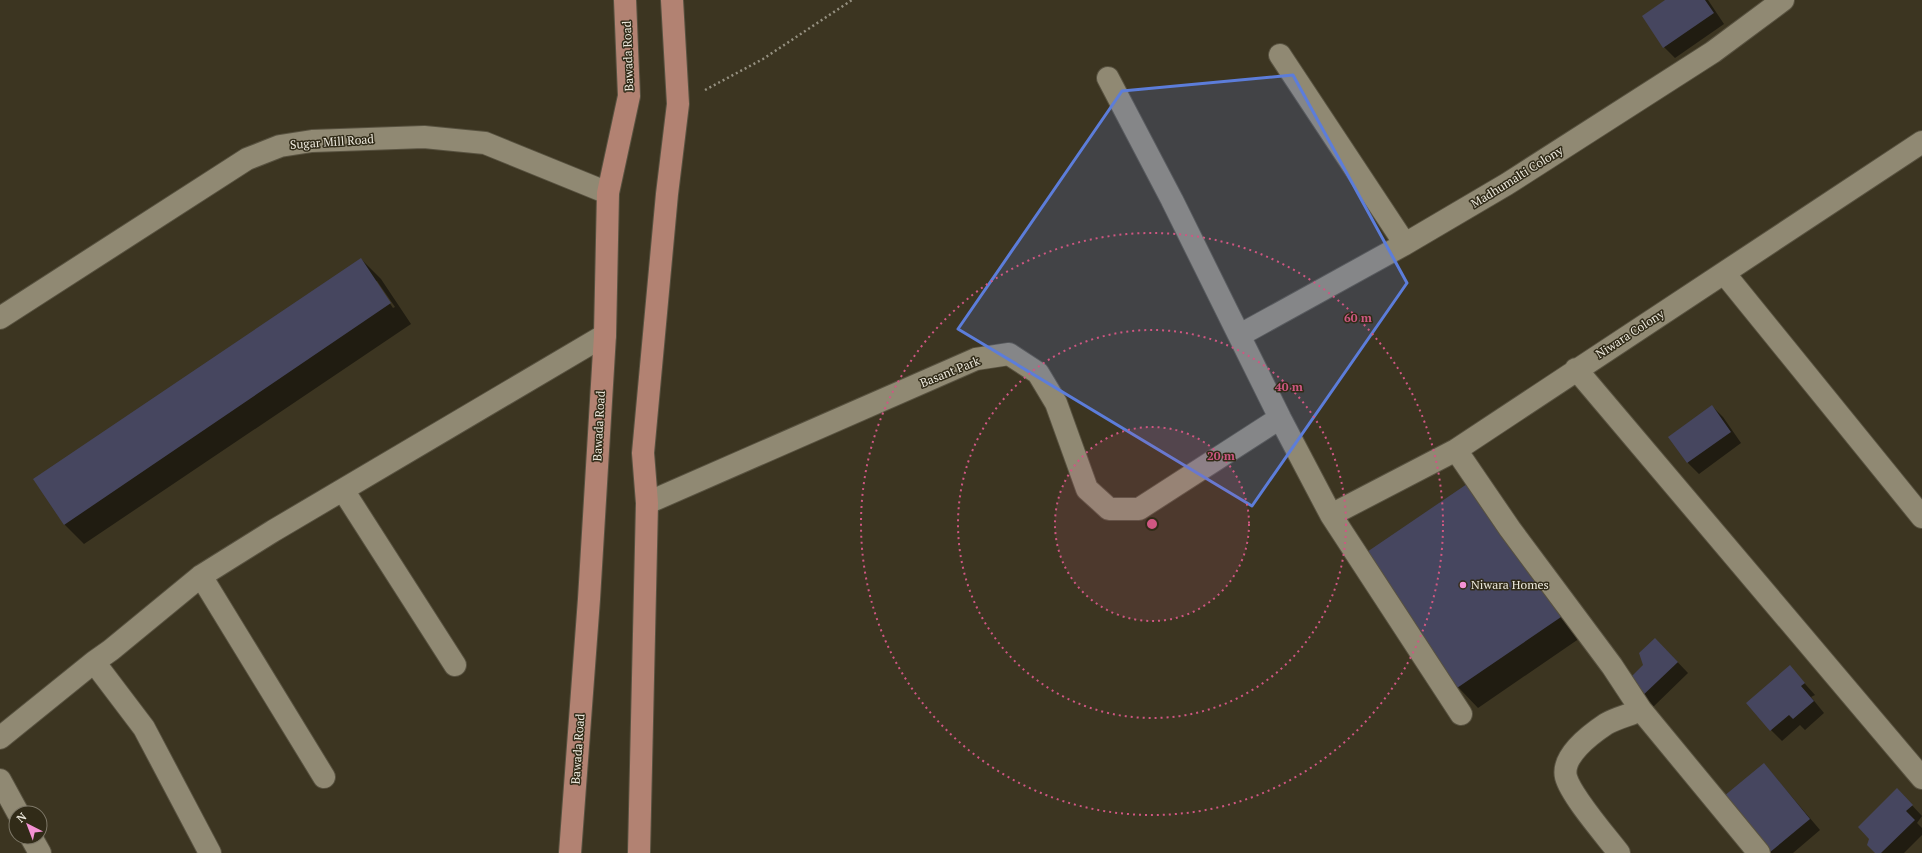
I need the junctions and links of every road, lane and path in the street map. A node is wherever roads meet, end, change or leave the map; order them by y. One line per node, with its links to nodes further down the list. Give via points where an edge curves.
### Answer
1 (625, 0): 9 (main road, Bawada Road, via 629,96)
2 (672, 0): 7 (main road)
3 (852, 0): 7 (path, via 763,59)
4 (1783, 0): 10 (street, Madhumalti Colony, via 1699,60 1507,184)
5 (1280, 56): 10 (street)
6 (1108, 78): 13 (street)
7 (678, 104): 19 (main road, via 642,453)
8 (1922, 142): 11 (street, Niwara Colony)
9 (608, 193): 12 (street, Sugar Mill Road, via 485,143 424,137 312,141 280,146 247,159); 14 (main road, Bawada Road)
10 (1405, 244): 13 (street, Madhumalti Colony)
11 (1724, 272): 15 (street, Niwara Colony); 21 (street)
12 (0, 318)
13 (1240, 335): 16 (street)
14 (605, 336): 18 (street); 33 (main road, Bawada Road)
15 (1576, 369): 17 (street, Niwara Colony); 29 (street)
16 (1280, 418): 19 (street, Basant Park, via 1139,509 1109,509 1087,489 1056,403 1038,373 1009,354 976,359); 20 (street)
17 (1456, 450): 20 (street, Niwara Colony); 25 (street)
18 (344, 490): 22 (street); 24 (street)
19 (647, 503): 34 (main road)
20 (1331, 515): 26 (street)
21 (1922, 517)
22 (201, 576): 23 (street); 28 (street)
23 (94, 662): 27 (street); 32 (street, via 144,728)
24 (455, 665)
25 (1641, 710): 35 (street, via 1607,723 1576,748 1567,760 1566,777 1575,794); 36 (street)
26 (1461, 714)
27 (0, 738)
28 (324, 777)
29 (1922, 778)
30 (0, 780): 31 (street)
31 (14, 805)
32 (210, 853)
33 (570, 853)
34 (639, 853)
35 (1619, 853)
36 (1759, 853)

